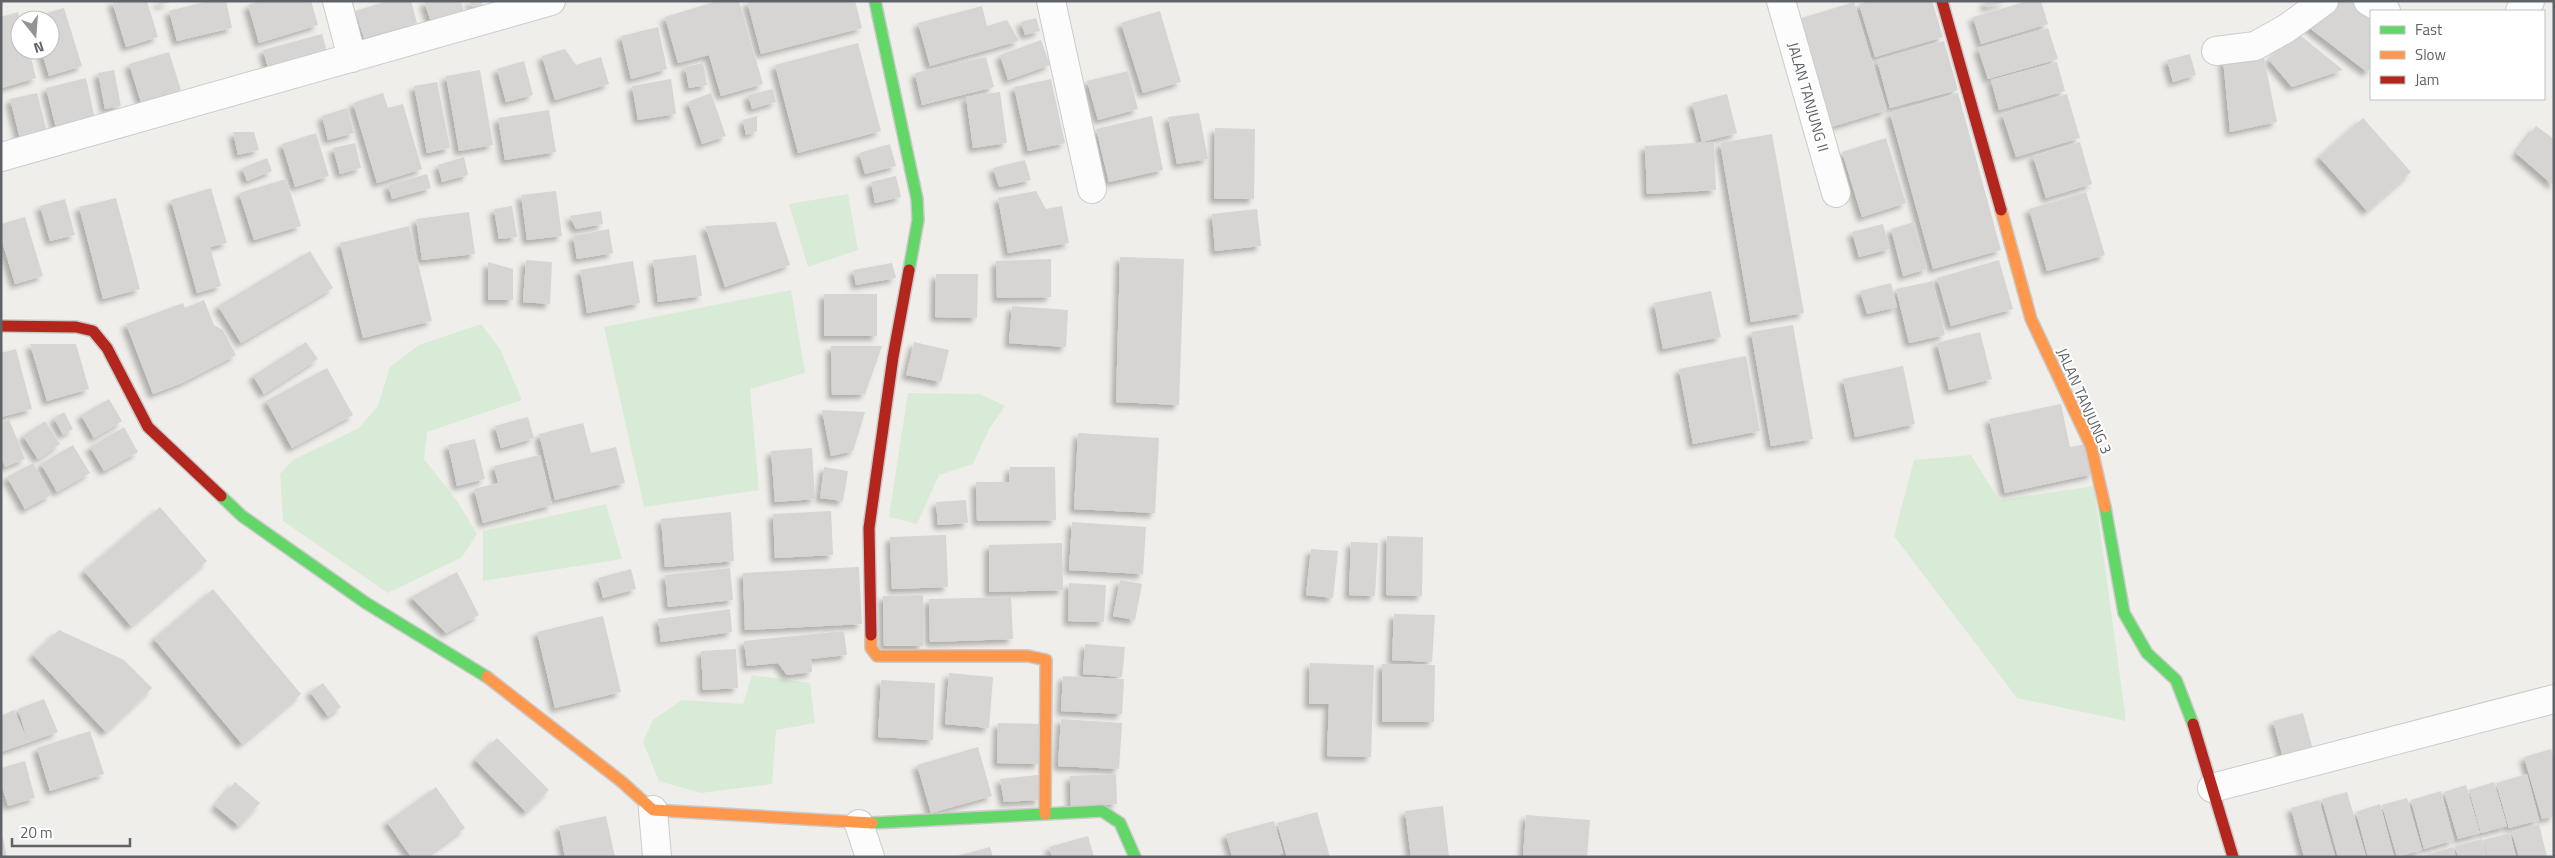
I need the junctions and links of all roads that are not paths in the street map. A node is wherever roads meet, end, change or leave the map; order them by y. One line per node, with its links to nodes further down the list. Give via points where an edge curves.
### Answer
1 (336, 1): 13 (street)
2 (551, 1): 13 (street)
3 (1051, 1): 15 (street)
4 (1781, 1): 16 (street, JALAN TANJUNG II)
5 (1942, 1): 19 (street, JALAN TANJUNG 3, via 2031,319 2091,446 2124,613 2147,653 2176,680 2190,714)
6 (2324, 1): 12 (street, via 2255,46)
7 (2368, 1): 10 (street)
8 (2530, 1): 11 (street)
9 (879, 2): 21 (street, via 917,199 918,220 893,357 869,528 872,648 877,656 1028,656 1046,660)
10 (2384, 10)
11 (2521, 10)
12 (2216, 51)
13 (352, 58): 14 (street)
14 (1, 157)
15 (1092, 189)
16 (1836, 194)
17 (1, 326): 20 (street, via 76,327 93,331 107,348 148,427 242,516 366,603 491,679)
18 (2554, 699): 19 (street)
19 (2212, 788): 26 (street, JALAN TANJUNG 3)
20 (653, 810): 22 (street); 23 (street)
21 (1045, 814): 22 (street); 25 (street, via 1089,810 1112,814 1123,826)
22 (859, 824): 24 (street)
23 (657, 857)
24 (870, 857)
25 (1134, 857)
26 (2233, 857)

